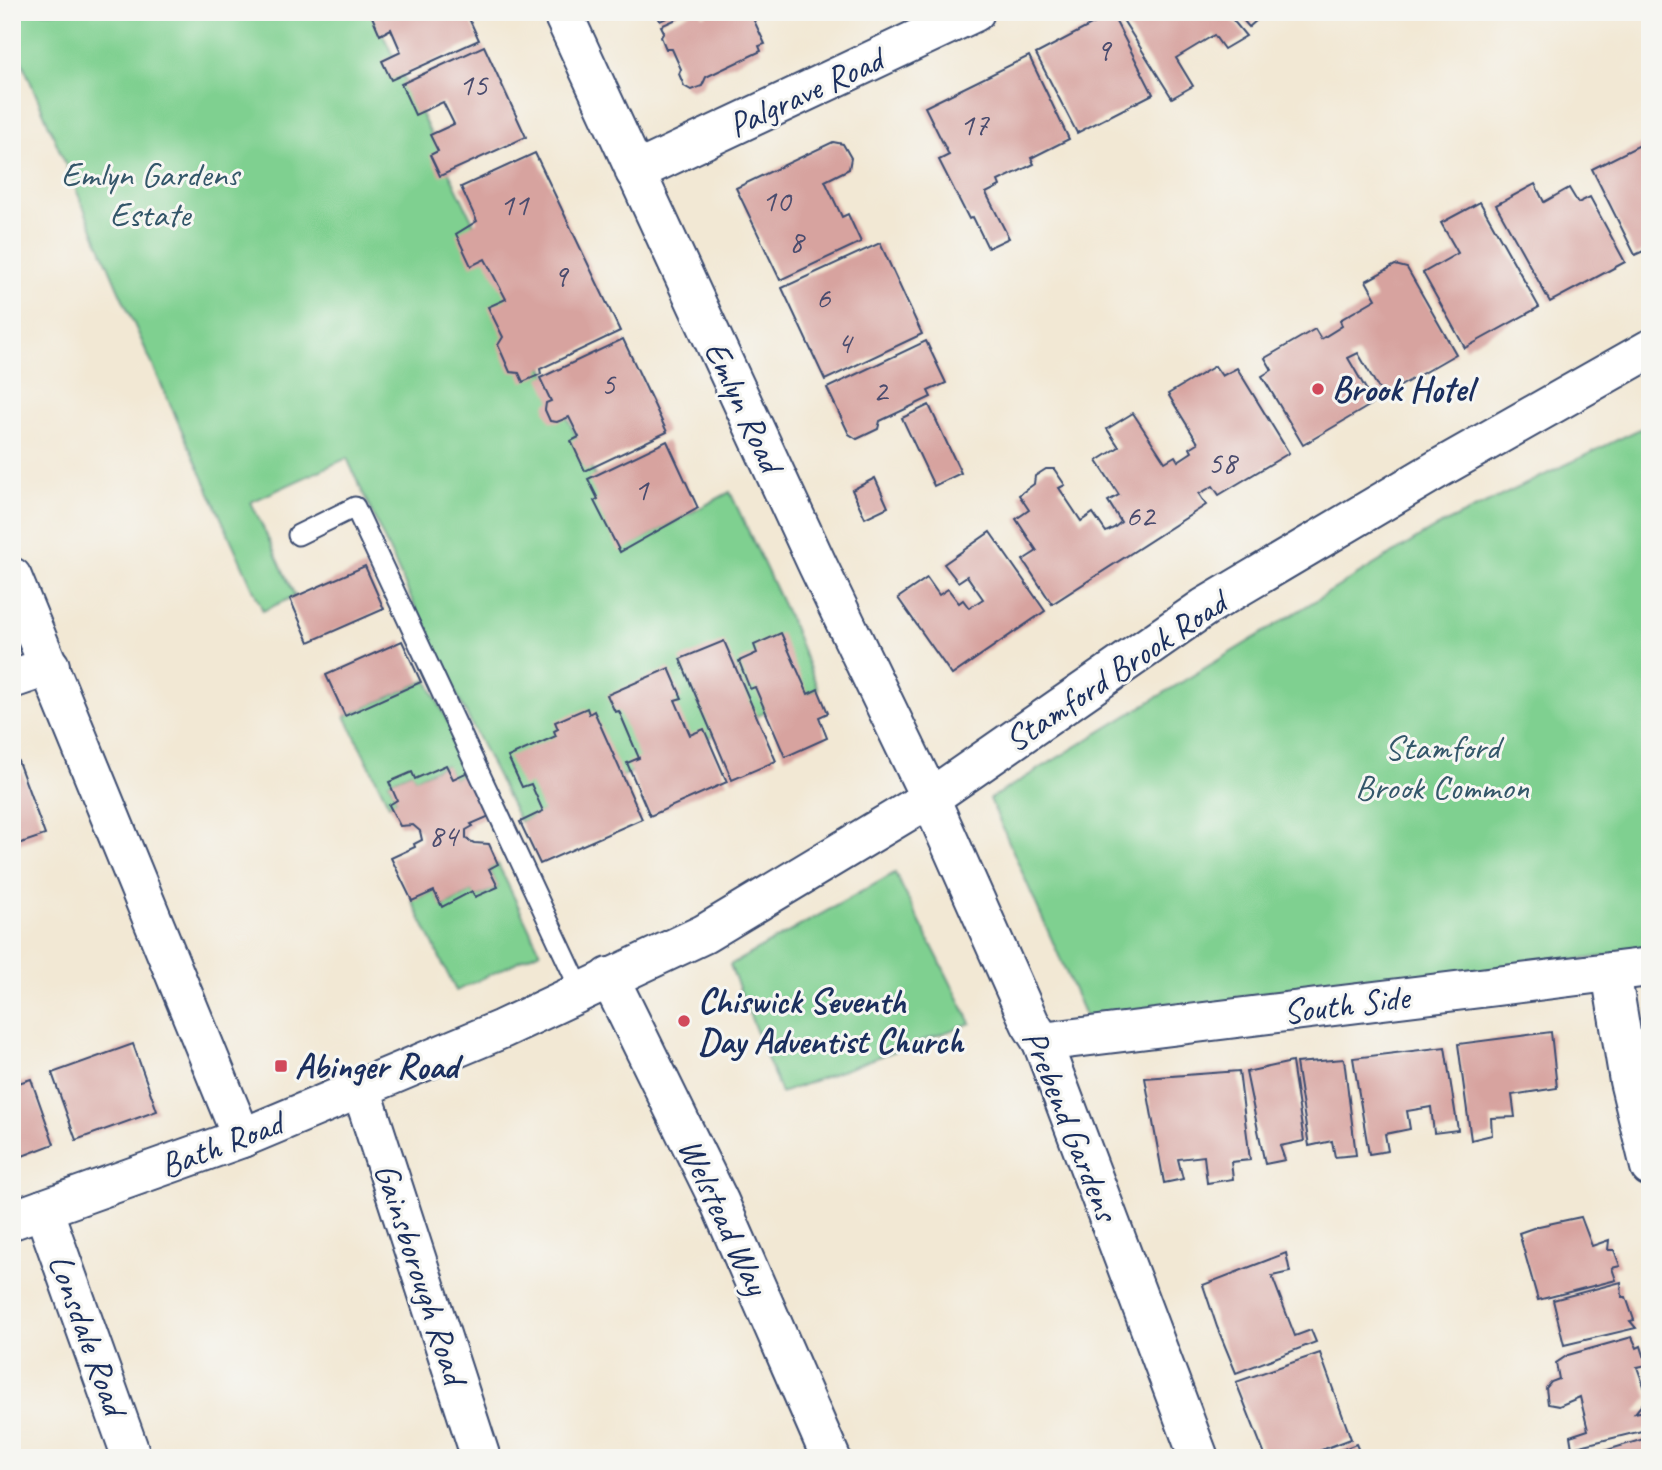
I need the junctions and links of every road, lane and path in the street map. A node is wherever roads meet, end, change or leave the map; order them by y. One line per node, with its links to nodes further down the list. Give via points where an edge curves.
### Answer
1 (562, 12): 3 (street, Emlyn Road)
2 (975, 12): 3 (street, Palgrave Road)
3 (635, 172): 9 (street, Emlyn Road)
4 (1650, 349): 9 (street, Stamford Brook Road, via 1205,607)
5 (298, 535): 12 (lane, via 355,507)
6 (12, 578): 7 (street)
7 (50, 666): 8 (street); 15 (street)
8 (12, 679)
9 (930, 798): 12 (street, Stamford Brook Road, via 704,934); 13 (street, Prebend Gardens)
10 (1650, 967): 11 (street, South Side)
11 (1611, 972): 13 (street, South Side); 16 (street, via 1629,1081)
12 (596, 985): 14 (street, Bath Road); 20 (street, Welstead Way, via 719,1201)
13 (1042, 1042): 21 (street, Prebend Gardens)
14 (361, 1088): 15 (street, Bath Road); 19 (street, Gainsborough Road)
15 (242, 1138): 17 (street, Bath Road)
16 (1650, 1167)
17 (28, 1215): 18 (street, Lonsdale Road)
18 (132, 1458)
19 (481, 1458)
20 (831, 1458)
21 (1199, 1458)

